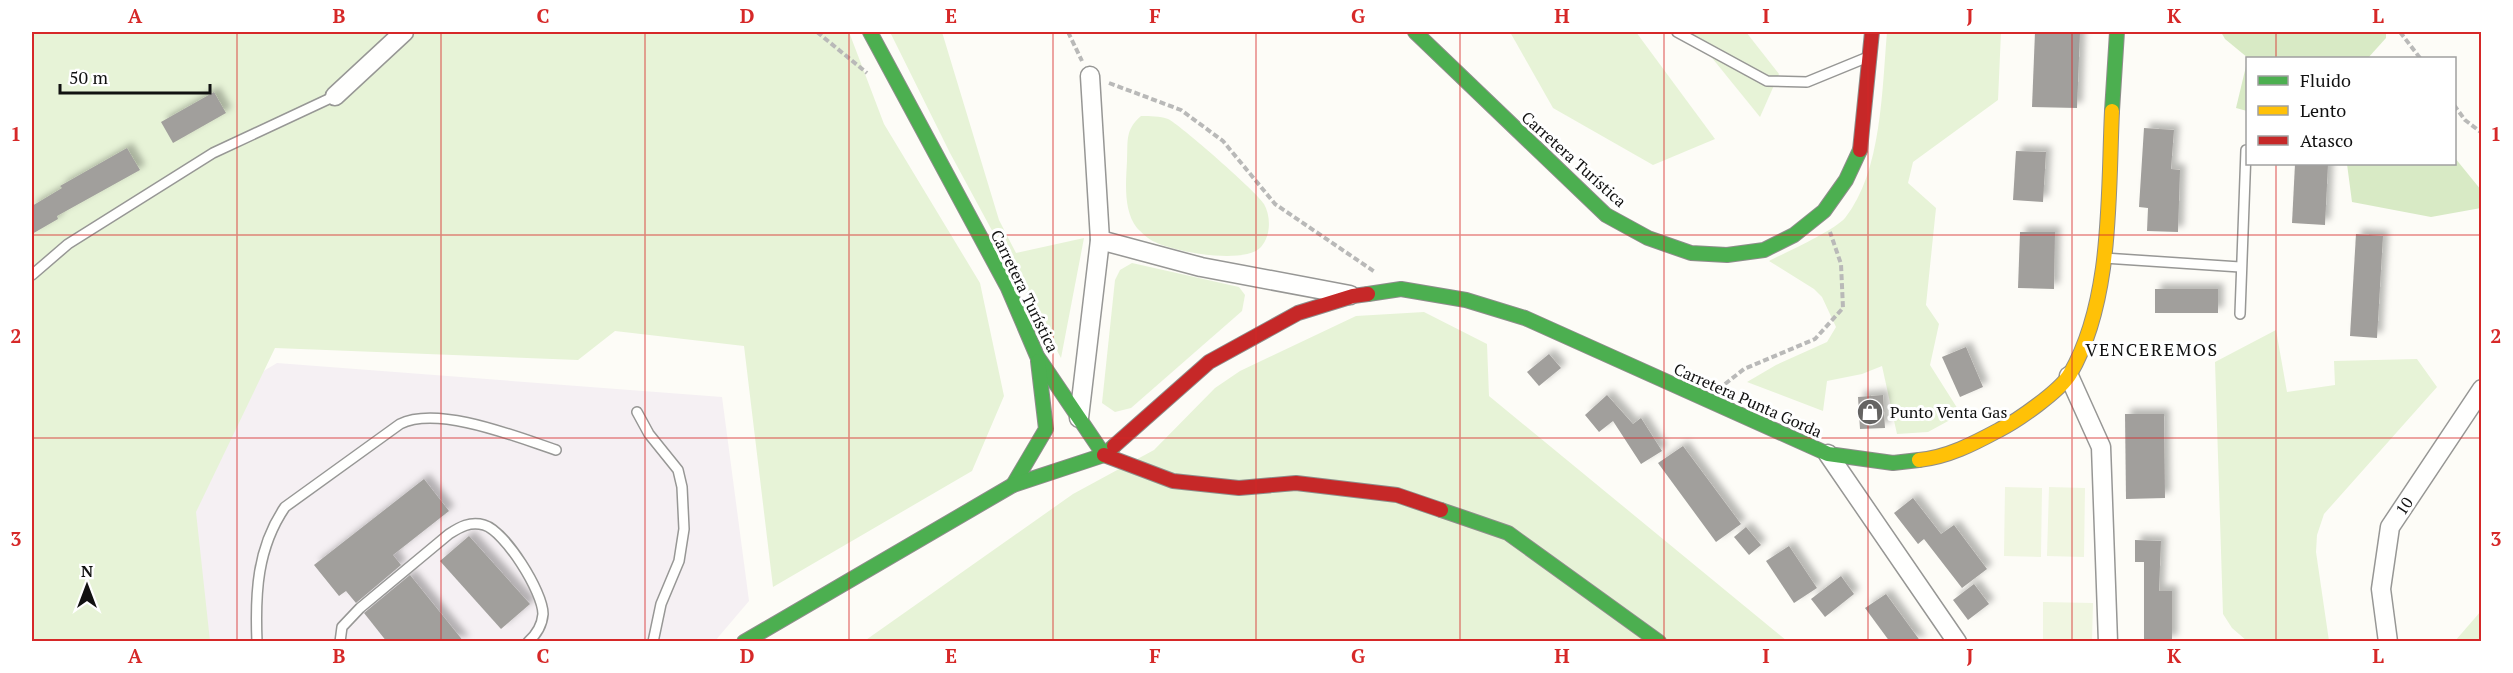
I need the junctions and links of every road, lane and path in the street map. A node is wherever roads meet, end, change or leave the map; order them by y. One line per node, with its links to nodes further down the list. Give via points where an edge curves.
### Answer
1 (405, 32): 14 (street)
2 (817, 32): 12 (path)
3 (870, 32): 26 (main road, Carretera Turística, via 1008,288)
4 (1068, 32): 13 (path)
5 (1415, 32): 18 (main road, Carretera Turística, via 1606,215 1648,238 1691,253 1727,255 1764,250 1794,235)
6 (1677, 32): 10 (lane, via 1767,81 1807,82)
7 (1872, 32): 10 (main road, Carretera Turística)
8 (2117, 32): 20 (main road, Carretera Punta Gorda)
9 (2400, 32): 11 (path)
10 (1870, 56): 18 (main road, Carretera Turística, via 1862,146 1846,180)
11 (2419, 57)
12 (872, 76)
13 (1090, 76): 19 (street); 23 (path, via 1181,110 1223,141 1275,204)
14 (335, 96): 22 (lane, via 213,153 68,244)
15 (2456, 108): 16 (path)
16 (2481, 133)
17 (2246, 150): 21 (lane)
18 (1824, 211): 29 (path, via 1841,264 1843,308 1815,339 1744,369)
19 (1100, 240): 24 (street, via 1201,267); 31 (street)
20 (2104, 258): 21 (lane); 27 (main road, Carretera Punta Gorda, via 2091,327)
21 (2241, 267): 25 (lane)
22 (32, 275)
23 (1401, 289): 24 (main road, Carretera Punta Gorda); 29 (main road, Carretera Punta Gorda, via 1466,300 1526,318)
24 (1353, 296): 34 (main road, Carretera Punta Gorda, via 1298,313 1209,363)
25 (2241, 314)
26 (1037, 356): 31 (main road, Carretera Turística); 35 (main road, via 1046,429)
27 (2069, 376): 33 (main road, Carretera Punta Gorda, via 2022,418 1940,458 1893,463); 43 (street, via 2101,447)
28 (2481, 389): 44 (street, 10, via 2390,527 2381,589)
29 (1705, 399): 33 (main road, Carretera Punta Gorda)
30 (637, 412): 39 (lane, via 678,470 682,488 684,529 679,561 661,604)
31 (1079, 418): 34 (main road, Carretera Turística)
32 (556, 450): 36 (lane, via 486,427 439,419 423,417 400,424 285,507 272,527 263,553 255,607)
33 (1828, 454): 42 (street)
34 (1104, 455): 35 (main road); 41 (main road, via 1173,482 1239,488 1296,483 1397,495 1509,533)
35 (1013, 485): 40 (main road)
36 (257, 642)
37 (340, 642): 38 (lane, via 342,627 360,608 449,534 474,523 502,535 538,591 542,623)
38 (528, 642)
39 (652, 642)
40 (744, 642)
41 (1659, 642)
42 (1957, 642)
43 (2108, 642)
44 (2388, 642)

